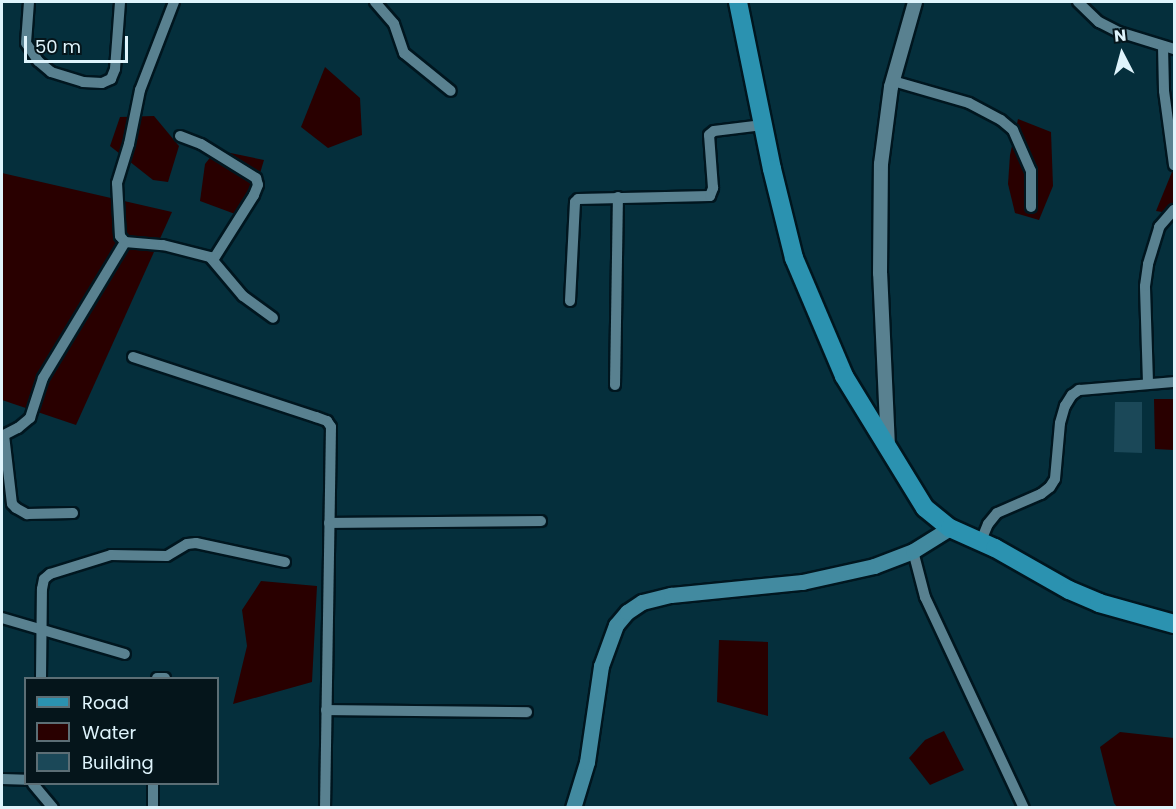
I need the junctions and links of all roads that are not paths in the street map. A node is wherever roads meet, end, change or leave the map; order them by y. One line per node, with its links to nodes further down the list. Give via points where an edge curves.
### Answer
1 (29, 2): 2 (street, via 26,43 38,61 51,72 83,82 102,83 111,79 115,69)
2 (120, 2)
3 (174, 2): 18 (street, via 140,90 117,183 120,236)
4 (375, 2): 11 (street, via 394,24 404,53)
5 (738, 2): 12 (main road)
6 (915, 2): 10 (street)
7 (1078, 2): 8 (street, via 1099,22 1138,40)
8 (1163, 46): 9 (street); 14 (street, via 1164,91)
9 (1174, 49)
10 (893, 81): 16 (street, via 969,103 1013,130 1031,171); 27 (street, via 879,193)
11 (451, 90)
12 (763, 125): 15 (street, via 714,131 709,135 710,196); 27 (main road, via 794,258 807,294 844,376)
13 (180, 136): 19 (street, via 212,149 256,178 258,185)
14 (1174, 165)
15 (618, 197): 20 (street, via 583,197 575,202); 25 (street)
16 (1031, 207)
17 (1174, 210): 24 (street, via 1159,227 1148,264)
18 (125, 242): 19 (street, via 163,245); 26 (street, via 43,378 30,418)
19 (213, 260): 21 (street, via 243,296)
20 (570, 301)
21 (273, 318)
22 (133, 357): 30 (street, via 327,421 331,427)
23 (1174, 382): 24 (street)
24 (1148, 383): 32 (street, via 1080,390 1072,395 1060,423 1055,479 1041,494 997,513)
25 (615, 385)
26 (3, 436): 28 (street, via 12,504 27,514)
27 (888, 449): 31 (main road, via 925,508)
28 (73, 513)
29 (541, 521): 30 (street)
30 (329, 523): 40 (street)
31 (950, 528): 32 (main road); 33 (main road)
32 (981, 541): 36 (main road, via 1099,603)
33 (913, 551): 49 (main road, via 840,575 671,595 642,602 627,612 616,625 601,666 587,762); 50 (street, via 925,597)
34 (285, 562): 37 (street, via 204,542 187,544 160,557 96,558 44,579)
35 (2, 618): 37 (street)
36 (1174, 624)
37 (43, 630): 38 (street); 39 (street)
38 (125, 654)
39 (41, 677)
40 (326, 710): 41 (street); 48 (street)
41 (527, 712)
42 (2, 780): 43 (street)
43 (24, 780)
44 (35, 785): 46 (street)
45 (153, 785): 47 (street)
46 (53, 807)
47 (153, 807)
48 (325, 807)
49 (573, 807)
50 (1024, 807)

